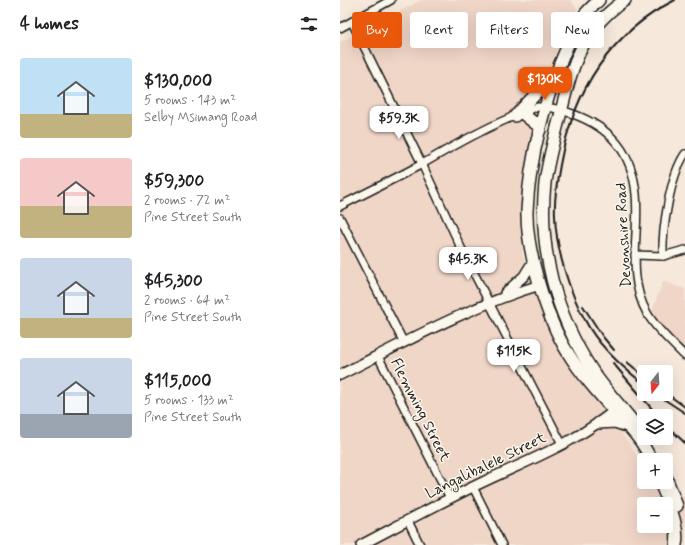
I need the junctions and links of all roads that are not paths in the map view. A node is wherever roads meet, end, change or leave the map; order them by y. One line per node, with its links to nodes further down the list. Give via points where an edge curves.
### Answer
1 (391, 0): 4 (street)
2 (599, 0): 8 (main road, via 578,25)
3 (625, 0): 10 (main road, via 595,27 581,48 569,80)
4 (370, 12)
5 (352, 22): 6 (street)
6 (340, 28)
7 (365, 48): 14 (street)
8 (557, 71): 9 (main road); 11 (main road)
9 (546, 107): 10 (street, Devonshire Road); 11 (street); 12 (main road)
10 (562, 110): 18 (street, Devonshire Road, via 602,128 616,141 627,158 633,171 637,195); 27 (main road, via 545,183 547,259 558,300 579,349)
11 (518, 114): 12 (main road, via 537,125); 14 (street, via 472,135)
12 (540, 130): 20 (main road, via 527,212)
13 (685, 154): 19 (street, via 676,174 667,211 662,242)
14 (422, 164): 15 (street); 22 (street, via 462,250)
15 (340, 206)
16 (340, 218): 23 (street)
17 (685, 250): 19 (street)
18 (635, 255): 19 (street); 25 (street, Devonshire Road, via 637,280 647,312)
19 (663, 256)
20 (534, 260): 21 (main road); 22 (street, via 524,276)
21 (540, 285): 22 (street); 27 (main road, via 567,352 588,382)
22 (494, 301): 23 (street); 31 (street)
23 (404, 343): 24 (street)
24 (378, 356): 26 (street); 36 (street, Flemming Street)
25 (685, 356)
26 (340, 375)
27 (617, 408): 28 (street, Langalibalele Street); 29 (main road); 30 (main road)
28 (599, 423): 29 (main road, via 615,422); 31 (street, Langalibalele Street)
29 (627, 426): 32 (main road, via 640,440)
30 (637, 429)
31 (562, 444): 33 (street, Langalibalele Street)
32 (647, 453)
33 (473, 487): 36 (street, Langalibalele Street); 41 (street)
34 (663, 489): 42 (main road, via 678,534)
35 (670, 489): 38 (main road)
36 (450, 498): 37 (street, Langalibalele Street)
37 (408, 521): 39 (street, Langalibalele Street); 40 (street)
38 (685, 532)
39 (361, 545)
40 (420, 545)
41 (502, 545)
42 (676, 545)

